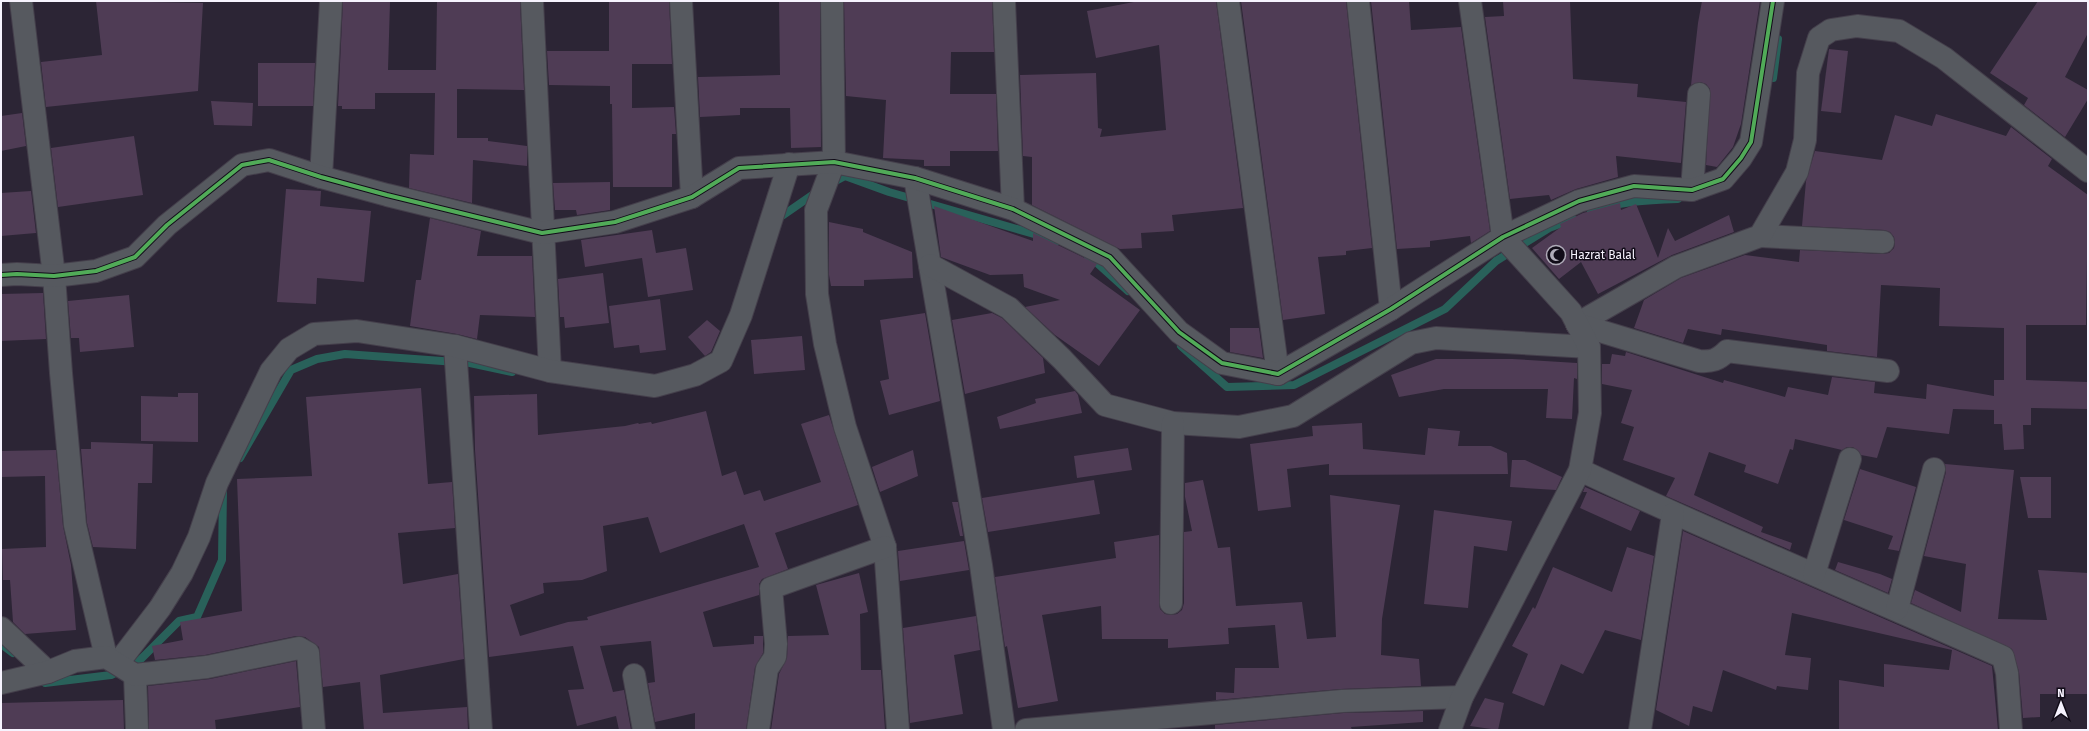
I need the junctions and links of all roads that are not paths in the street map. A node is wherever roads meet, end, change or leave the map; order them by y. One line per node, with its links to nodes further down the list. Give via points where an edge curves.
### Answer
1 (21, 1): 26 (street)
2 (331, 1): 15 (street)
3 (532, 1): 20 (street)
4 (681, 1): 18 (street)
5 (832, 1): 12 (street)
6 (1004, 1): 19 (street)
7 (1228, 1): 33 (street)
8 (1358, 1): 27 (street)
9 (1470, 1): 21 (street)
10 (1772, 1): 17 (street, via 1751,142 1723,179)
11 (1699, 94): 17 (street)
12 (834, 162): 13 (street); 16 (street); 39 (street, via 816,210 817,294 825,344 845,427)
13 (789, 164): 18 (street, via 739,168); 31 (street, via 742,315 721,361 695,375 655,386)
14 (2088, 170): 22 (street, via 1944,58 1899,32 1857,26 1832,30 1819,38 1808,73 1805,140 1797,172)
15 (321, 177): 20 (street); 26 (street, via 269,160 242,165 167,226 135,257 96,271)
16 (915, 178): 19 (street); 24 (street)
17 (1692, 190): 21 (street, via 1634,186 1579,201)
18 (692, 197): 20 (street, via 615,222)
19 (1013, 209): 33 (street, via 1110,257 1179,332 1222,363)
20 (542, 233): 31 (street)
21 (1502, 236): 27 (street); 28 (street, via 1571,312)
22 (1760, 236): 23 (street); 28 (street, via 1676,267)
23 (1883, 242)
24 (930, 265): 34 (street, via 1009,308 1105,405); 55 (street, via 981,565)
25 (1, 275): 26 (street)
26 (54, 276): 44 (street, via 75,525)
27 (1391, 309): 33 (street)
28 (1577, 324): 30 (street); 32 (street, via 1699,361 1711,362 1719,359 1727,351)
29 (455, 346): 31 (street); 44 (street, via 357,331 314,334 288,349 271,371 217,483 198,538 182,573); 51 (street)
30 (1589, 348): 34 (street, via 1436,338 1411,344 1293,416 1240,428); 37 (street, via 1590,413)
31 (550, 371)
32 (1888, 371)
33 (1278, 374)
34 (1173, 423): 41 (street)
35 (1850, 459): 40 (street)
36 (1934, 469): 42 (street)
37 (1580, 470): 38 (street); 48 (street)
38 (1673, 514): 40 (street); 58 (street)
39 (884, 547): 53 (street, via 772,588 775,657 768,669); 54 (street)
40 (1814, 574): 42 (street)
41 (1171, 603)
42 (1897, 609): 59 (street, via 2003,657 2007,673)
43 (1, 628): 45 (street)
44 (119, 665): 45 (street, via 75,661); 49 (street); 50 (street, via 207,667 299,648 308,653)
45 (48, 672): 47 (street)
46 (634, 674): 52 (street)
47 (1, 683)
48 (1462, 697): 56 (street, via 1342,701); 57 (street)
49 (137, 730)
50 (314, 730)
51 (481, 730)
52 (644, 730)
53 (758, 730)
54 (898, 730)
55 (1004, 730)
56 (1026, 730)
57 (1450, 730)
58 (1640, 730)
59 (2011, 730)

